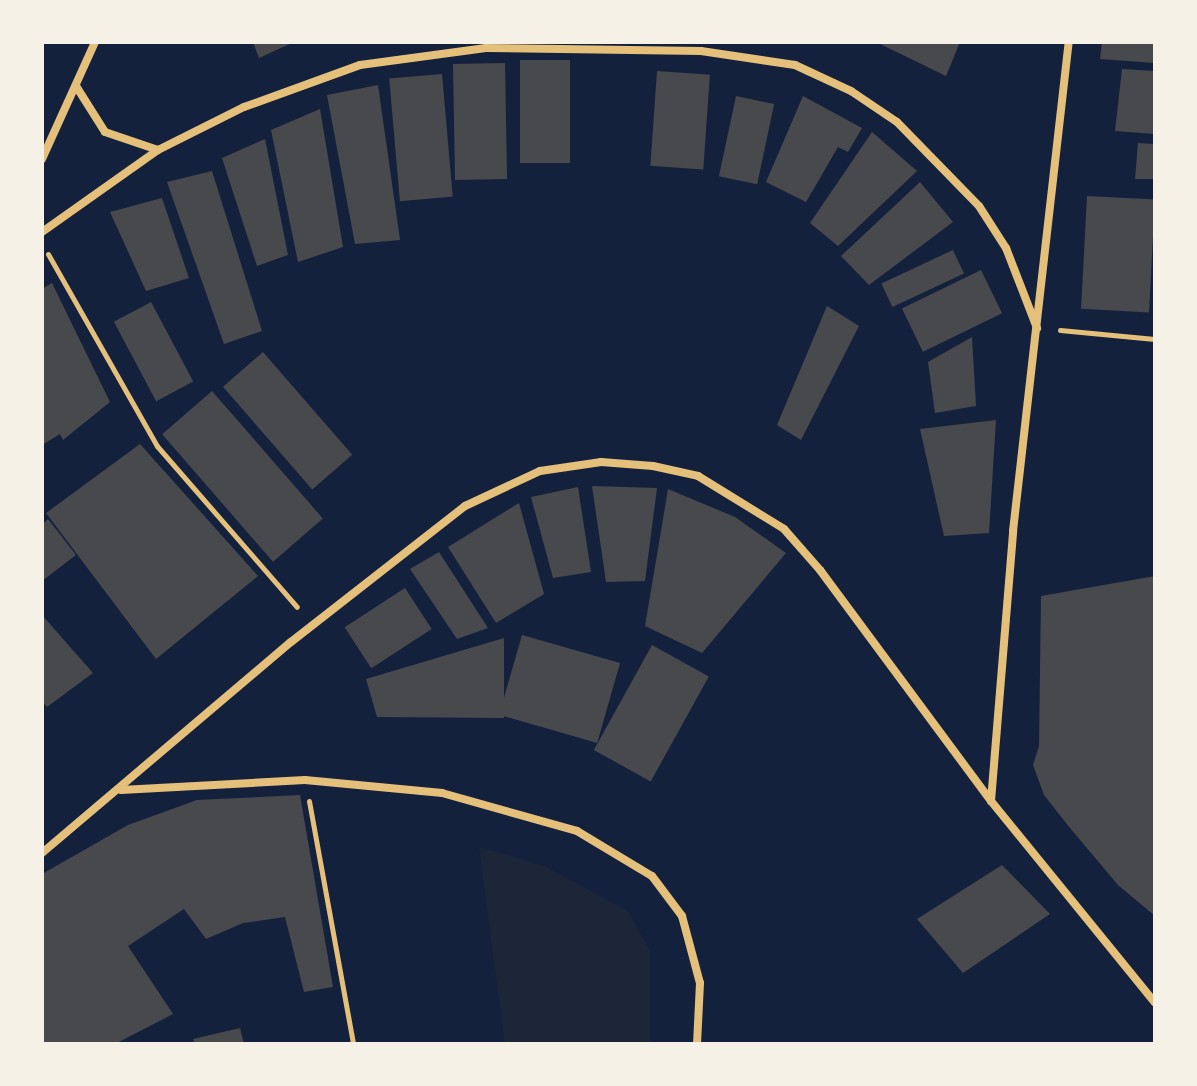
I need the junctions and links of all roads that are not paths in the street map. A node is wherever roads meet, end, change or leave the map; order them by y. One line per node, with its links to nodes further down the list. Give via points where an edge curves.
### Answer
1 (95, 42): 3 (street)
2 (1069, 42): 7 (street)
3 (76, 86): 4 (street, via 105,132 123,143); 5 (street)
4 (158, 150): 6 (street); 7 (street, via 316,79 428,53 486,48 686,51 783,62 851,91 939,160 1006,248)
5 (42, 159)
6 (42, 232)
7 (1037, 328): 9 (street)
8 (120, 790): 9 (street, via 465,506 540,471 601,462 698,476 784,529); 10 (street); 12 (street, via 305,780 442,793 577,831 628,858 670,896 692,942 700,983)
9 (991, 801): 11 (street)
10 (42, 853)
11 (1155, 1003)
12 (697, 1044)

